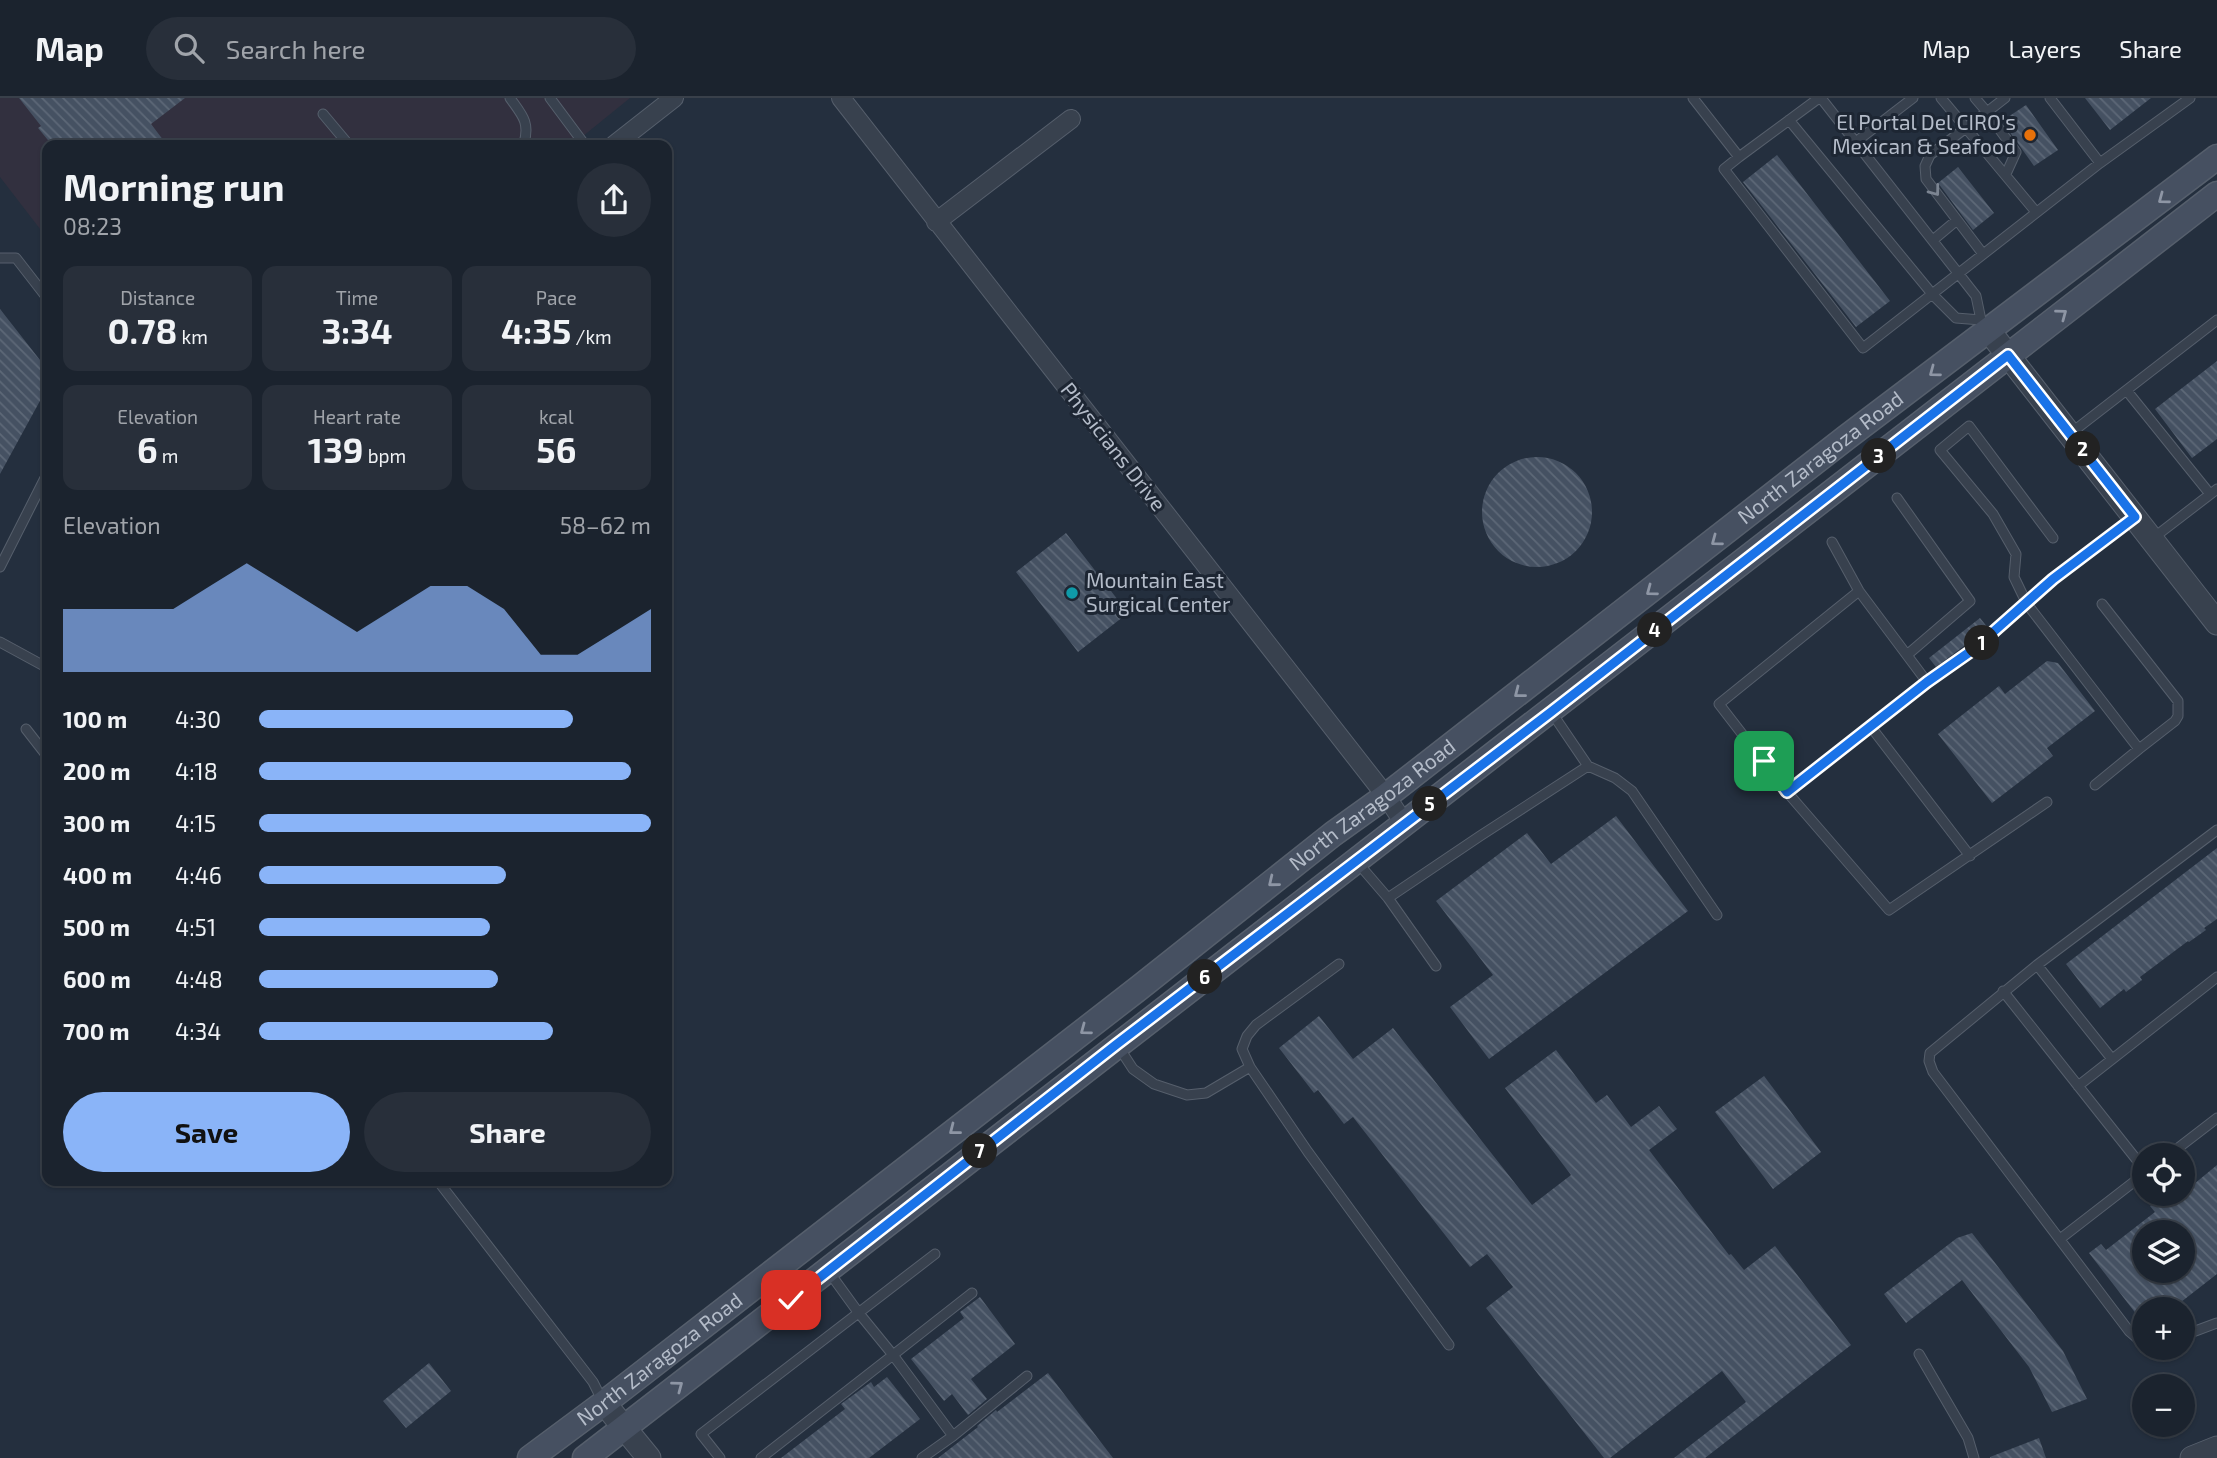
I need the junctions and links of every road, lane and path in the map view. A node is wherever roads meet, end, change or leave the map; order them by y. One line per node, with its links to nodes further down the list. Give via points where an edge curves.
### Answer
1 (510, 98): 19 (lane, via 525,120)
2 (550, 98): 20 (lane)
3 (674, 98): 21 (street)
4 (841, 98): 30 (street, Physicians Drive)
5 (1693, 98): 23 (lane)
6 (1820, 98): 16 (lane); 22 (lane)
7 (1913, 98): 22 (lane)
8 (1941, 98): 17 (lane)
9 (1975, 98): 13 (lane)
10 (2005, 98): 13 (lane)
11 (2050, 98): 25 (lane)
12 (2190, 98): 25 (lane)
13 (1987, 113): 17 (lane); 26 (lane, via 2016,152)
14 (323, 114): 18 (lane)
15 (1071, 119): 30 (street)
16 (1789, 120): 23 (lane); 36 (lane)
17 (1967, 128): 26 (lane); 29 (lane, one-way to 29, via 1930,155 1925,166 1926,179)
18 (345, 140)
19 (525, 140)
20 (581, 140)
21 (620, 140)
22 (1857, 141): 31 (lane)
23 (1739, 157): 36 (lane, via 1724,169 1863,348)
24 (2217, 157): 38 (main road, North Zaragoza Road, one-way to 38)
25 (2100, 163): 28 (lane)
26 (2006, 174): 28 (lane)
27 (2217, 194): 39 (main road, North Zaragoza Road, one-way to 27)
28 (2036, 212): 32 (lane)
29 (1957, 220): 31 (lane); 32 (lane)
30 (936, 222): 67 (street, Physicians Drive)
31 (1933, 240): 34 (lane)
32 (1983, 254): 34 (lane)
33 (0, 258): 35 (lane, via 16,258)
34 (1959, 274): 36 (lane); 38 (lane, via 1976,296)
35 (42, 292)
36 (1933, 295): 38 (lane, via 1956,318)
37 (2217, 320): 40 (lane)
38 (1985, 326): 39 (street); 53 (main road, North Zaragoza Road, one-way to 53)
39 (2008, 355): 41 (street); 59 (main road, North Zaragoza Road)
40 (2127, 391): 41 (lane); 43 (lane)
41 (2071, 433): 45 (street)
42 (42, 484): 49 (lane)
43 (2214, 491): 47 (lane)
44 (1897, 499): 56 (lane, via 1970,601)
45 (2135, 517): 47 (street); 51 (lane)
46 (2053, 538): 51 (lane, via 1969,426 1940,450 1993,514 2016,554 2014,577)
47 (2152, 539): 54 (street)
48 (1832, 542): 50 (lane)
49 (0, 567)
50 (1859, 591): 56 (lane); 66 (lane, via 1719,704)
51 (2027, 604): 58 (lane); 62 (lane)
52 (2102, 604): 62 (lane, via 2178,701 2175,721)
53 (1612, 621): 59 (main road, via 1604,644 1549,692); 67 (main road, North Zaragoza Road, one-way to 67)
54 (2217, 624)
55 (0, 642): 57 (lane)
56 (1907, 655): 58 (lane)
57 (42, 665)
58 (1927, 682): 60 (lane)
59 (1551, 712): 64 (lane); 69 (main road, North Zaragoza Road)
60 (1871, 727): 66 (lane); 71 (lane)
61 (26, 729): 63 (lane)
62 (2139, 749): 65 (lane)
63 (42, 750)
64 (1588, 766): 73 (lane); 74 (lane, via 1632,791)
65 (2095, 785)
66 (1787, 792): 71 (lane, via 1889,909)
67 (1386, 796): 69 (street, Physicians Drive); 84 (main road, North Zaragoza Road, one-way to 84)
68 (2047, 802): 71 (lane)
69 (1404, 823): 72 (main road, North Zaragoza Road)
70 (2217, 830): 76 (lane)
71 (1970, 856)
72 (1356, 860): 73 (lane); 80 (main road, North Zaragoza Road)
73 (1388, 898): 77 (lane)
74 (1717, 915)
75 (1339, 964): 82 (lane, via 1256,1025 1242,1049)
76 (2037, 965): 79 (lane); 81 (lane)
77 (1436, 966)
78 (2217, 977): 81 (lane)
79 (2003, 991): 83 (lane); 91 (lane, via 1930,1053 1929,1061)
80 (1117, 1044): 82 (lane, via 1133,1069 1154,1084 1187,1095 1206,1093); 87 (main road, North Zaragoza Road)
81 (2112, 1059): 83 (lane)
82 (1250, 1067): 99 (lane)
83 (2078, 1086): 88 (lane)
84 (1008, 1088): 87 (main road, via 1004,1107 984,1132); 103 (main road, North Zaragoza Road, one-way to 103)
85 (2217, 1118): 86 (lane)
86 (2185, 1143)
87 (978, 1153): 93 (main road, North Zaragoza Road)
88 (2132, 1154)
89 (2132, 1183): 91 (lane)
90 (442, 1186): 103 (lane, via 593,1382)
91 (2060, 1239): 98 (lane)
92 (935, 1254): 95 (lane)
93 (828, 1270): 95 (lane); 104 (main road, North Zaragoza Road, one-way to 93)
94 (972, 1293): 101 (lane)
95 (858, 1312): 101 (lane); 110 (lane, via 701,1434)
96 (2215, 1323): 97 (lane)
97 (2195, 1331)
98 (2132, 1334)
99 (1449, 1345)
100 (1919, 1354): 113 (lane, via 1968,1438)
101 (893, 1355): 105 (lane); 111 (lane)
102 (1027, 1376): 105 (lane)
103 (604, 1403): 104 (street); 107 (main road, North Zaragoza Road)
104 (624, 1428): 108 (main road, North Zaragoza Road); 109 (street)
105 (953, 1436): 112 (lane)
106 (2217, 1448): 114 (street)
107 (530, 1458)
108 (585, 1458)
109 (649, 1458)
110 (720, 1458)
111 (761, 1458)
112 (922, 1458)
113 (1974, 1458)
114 (2192, 1458)

